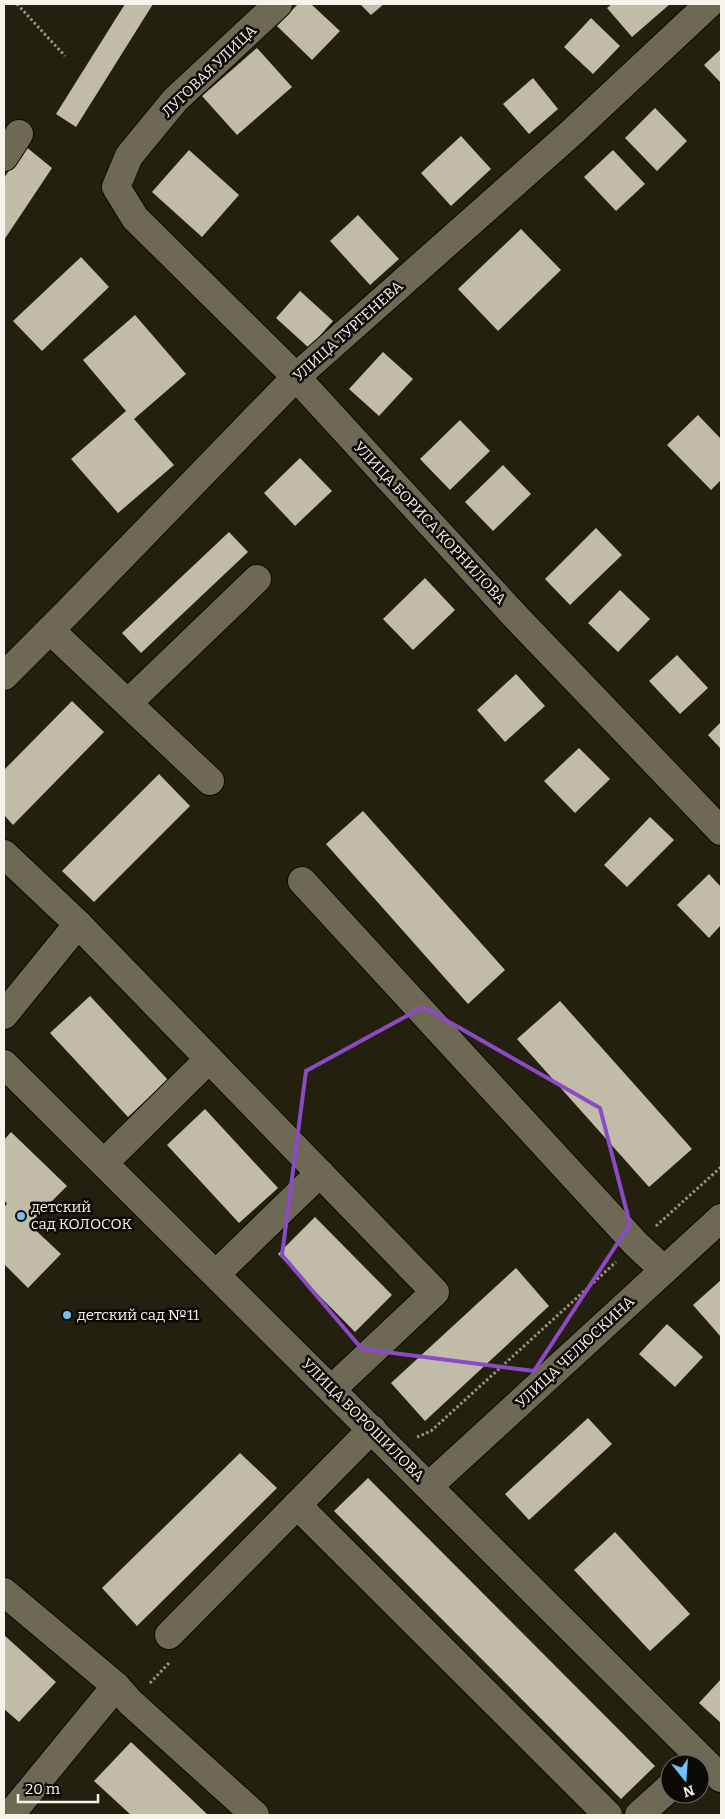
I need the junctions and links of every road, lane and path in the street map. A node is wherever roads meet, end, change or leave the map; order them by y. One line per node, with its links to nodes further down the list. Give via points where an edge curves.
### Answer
1 (17, 4): 4 (path)
2 (278, 4): 7 (street, ЛУГОВАЯ УЛИЦА, via 175,100 129,156 116,187)
3 (709, 4): 8 (street, УЛИЦА ТУРГЕНЕВА, via 570,134)
4 (65, 56)
5 (20, 134): 6 (street)
6 (4, 158)
7 (136, 218): 8 (street, УЛИЦА БОРИСА КОРНИЛОВА)
8 (296, 377): 10 (street, УЛИЦА ТУРГЕНЕВА); 14 (street, УЛИЦА БОРИСА КОРНИЛОВА, via 515,616)
9 (258, 580): 12 (street)
10 (50, 630): 11 (street, УЛИЦА ТУРГЕНЕВА); 12 (street)
11 (4, 676)
12 (128, 703): 13 (street)
13 (210, 780)
14 (721, 831)
15 (4, 854): 17 (street)
16 (302, 881): 25 (street)
17 (78, 924): 18 (street); 19 (street)
18 (4, 1015)
19 (209, 1059): 21 (street); 23 (street)
20 (4, 1064): 21 (street, УЛИЦА ВОРОШИЛОВА)
21 (104, 1163): 27 (street, УЛИЦА ВОРОШИЛОВА)
22 (721, 1167): 25 (path)
23 (320, 1173): 27 (street); 28 (street, via 435,1292)
24 (721, 1218): 26 (street, УЛИЦА ЧЕЛЮСКИНА)
25 (636, 1244): 26 (street); 30 (path, via 431,1431)
26 (664, 1270): 31 (street, УЛИЦА ЧЕЛЮСКИНА)
27 (216, 1274): 28 (street, УЛИЦА ВОРОШИЛОВА)
28 (332, 1389): 29 (street, УЛИЦА ВОРОШИЛОВА)
29 (372, 1429): 30 (street, УЛИЦА ВОРОШИЛОВА); 32 (street)
30 (391, 1448): 31 (street, УЛИЦА ВОРОШИЛОВА)
31 (429, 1486): 36 (street, УЛИЦА ВОРОШИЛОВА)
32 (297, 1505): 34 (street); 42 (street)
33 (4, 1592): 35 (street)
34 (169, 1635)
35 (116, 1686): 40 (street); 41 (street)
36 (691, 1754)
37 (710, 1770): 38 (street, УЛИЦА ВОРОШИЛОВА)
38 (721, 1778)
39 (660, 1796): 43 (street)
40 (10, 1815)
41 (256, 1815)
42 (608, 1815)
43 (639, 1815)

